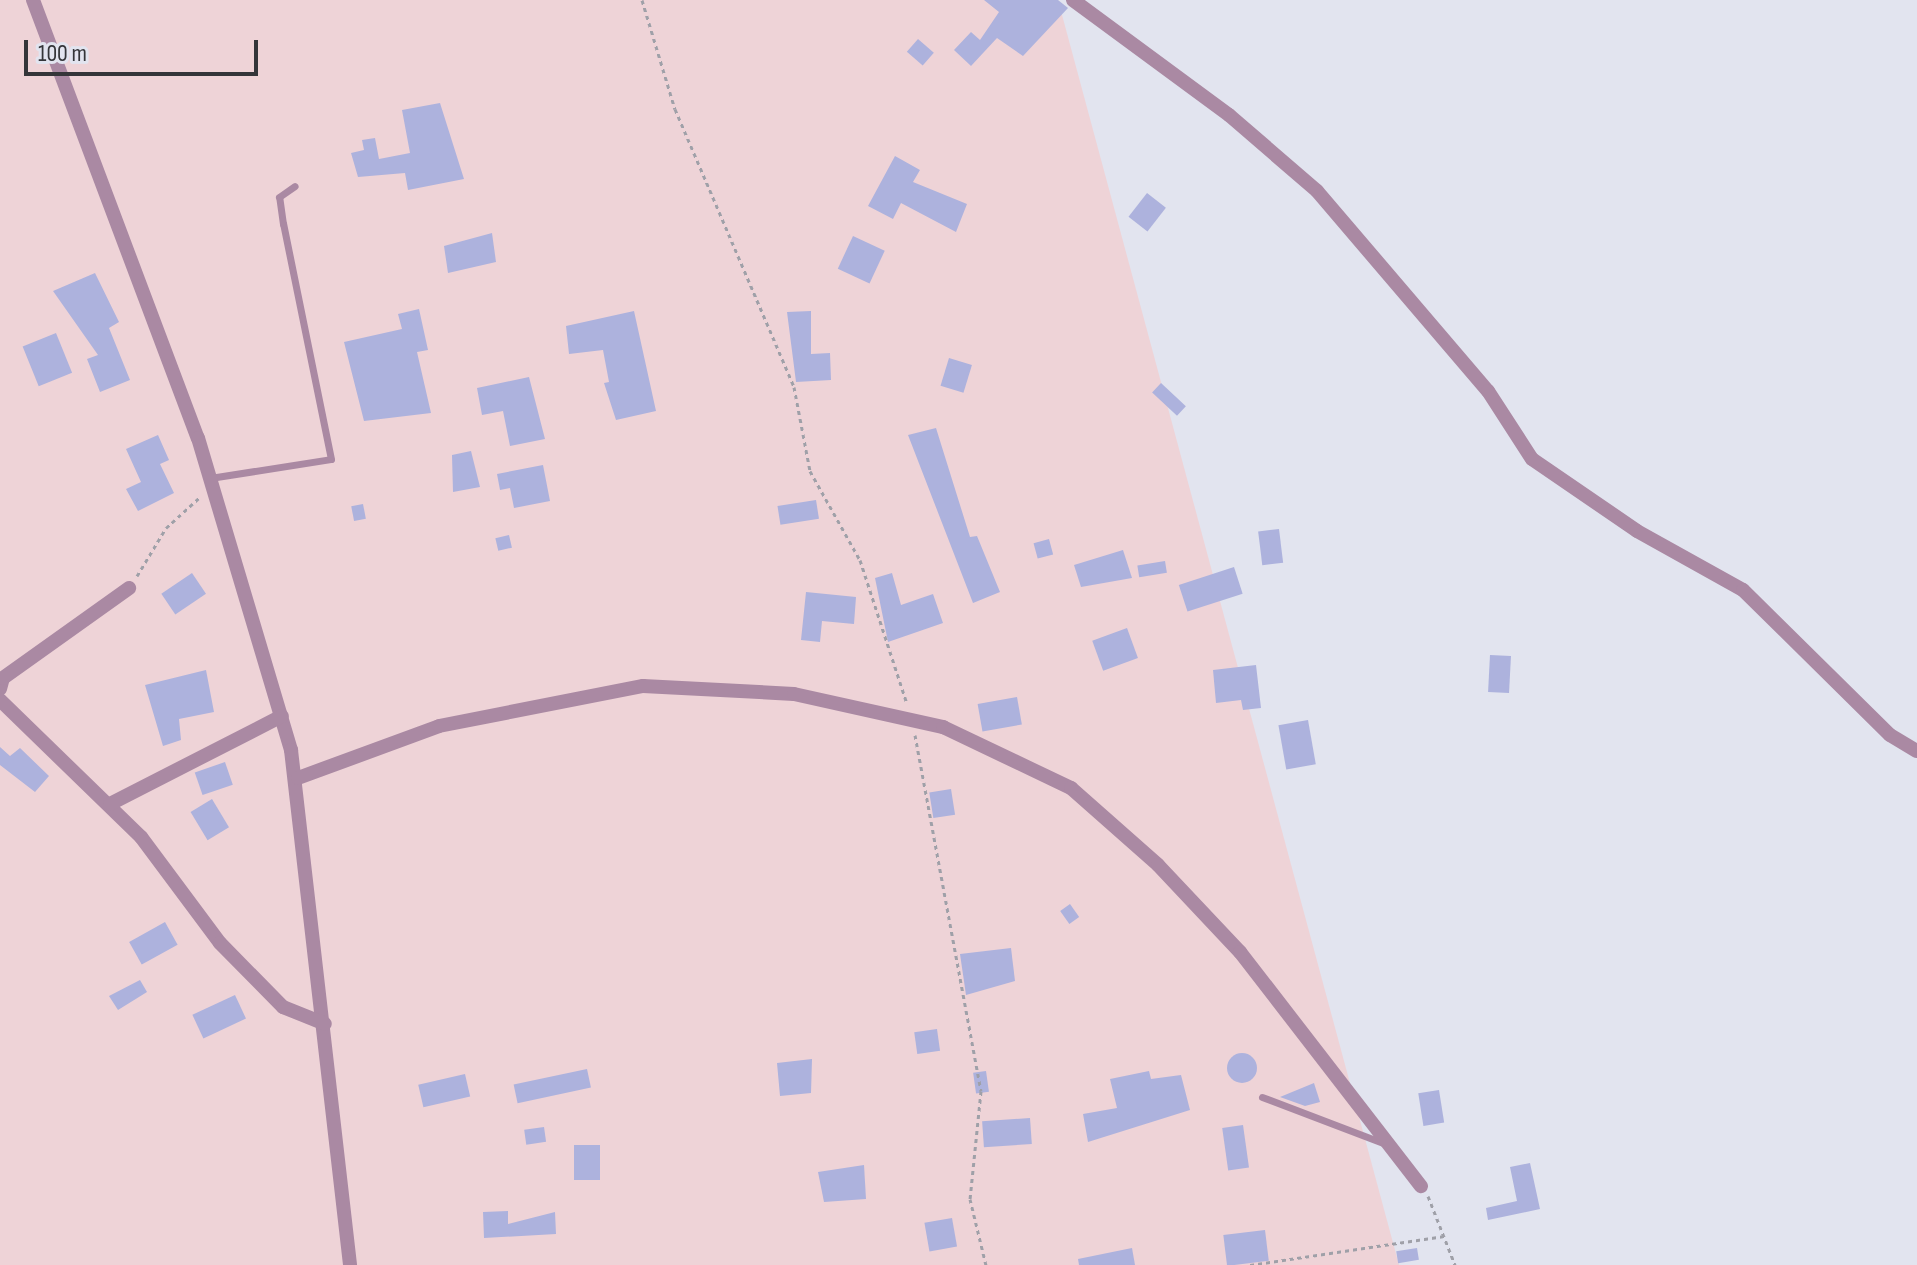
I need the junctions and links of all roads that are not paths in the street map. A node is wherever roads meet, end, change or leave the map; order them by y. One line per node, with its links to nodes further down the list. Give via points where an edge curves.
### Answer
1 (33, 0): 4 (street)
2 (1073, 0): 9 (street, via 1229,115 1317,191 1488,391 1532,459 1637,531 1743,590 1890,735)
3 (295, 186): 4 (lane, via 279,197 331,459)
4 (211, 481): 8 (street)
5 (129, 588): 6 (street)
6 (1, 680)
7 (0, 700): 11 (street)
8 (282, 716): 10 (street); 11 (street)
9 (1917, 751)
10 (298, 778): 12 (street); 14 (street, via 439,726 606,689 764,691 912,719 962,734 1089,800 1228,937)
11 (110, 804): 12 (street, via 220,943 283,1007)
12 (325, 1024): 16 (street)
13 (1262, 1097): 14 (lane)
14 (1392, 1145): 15 (street)
15 (1421, 1186)
16 (350, 1265)

